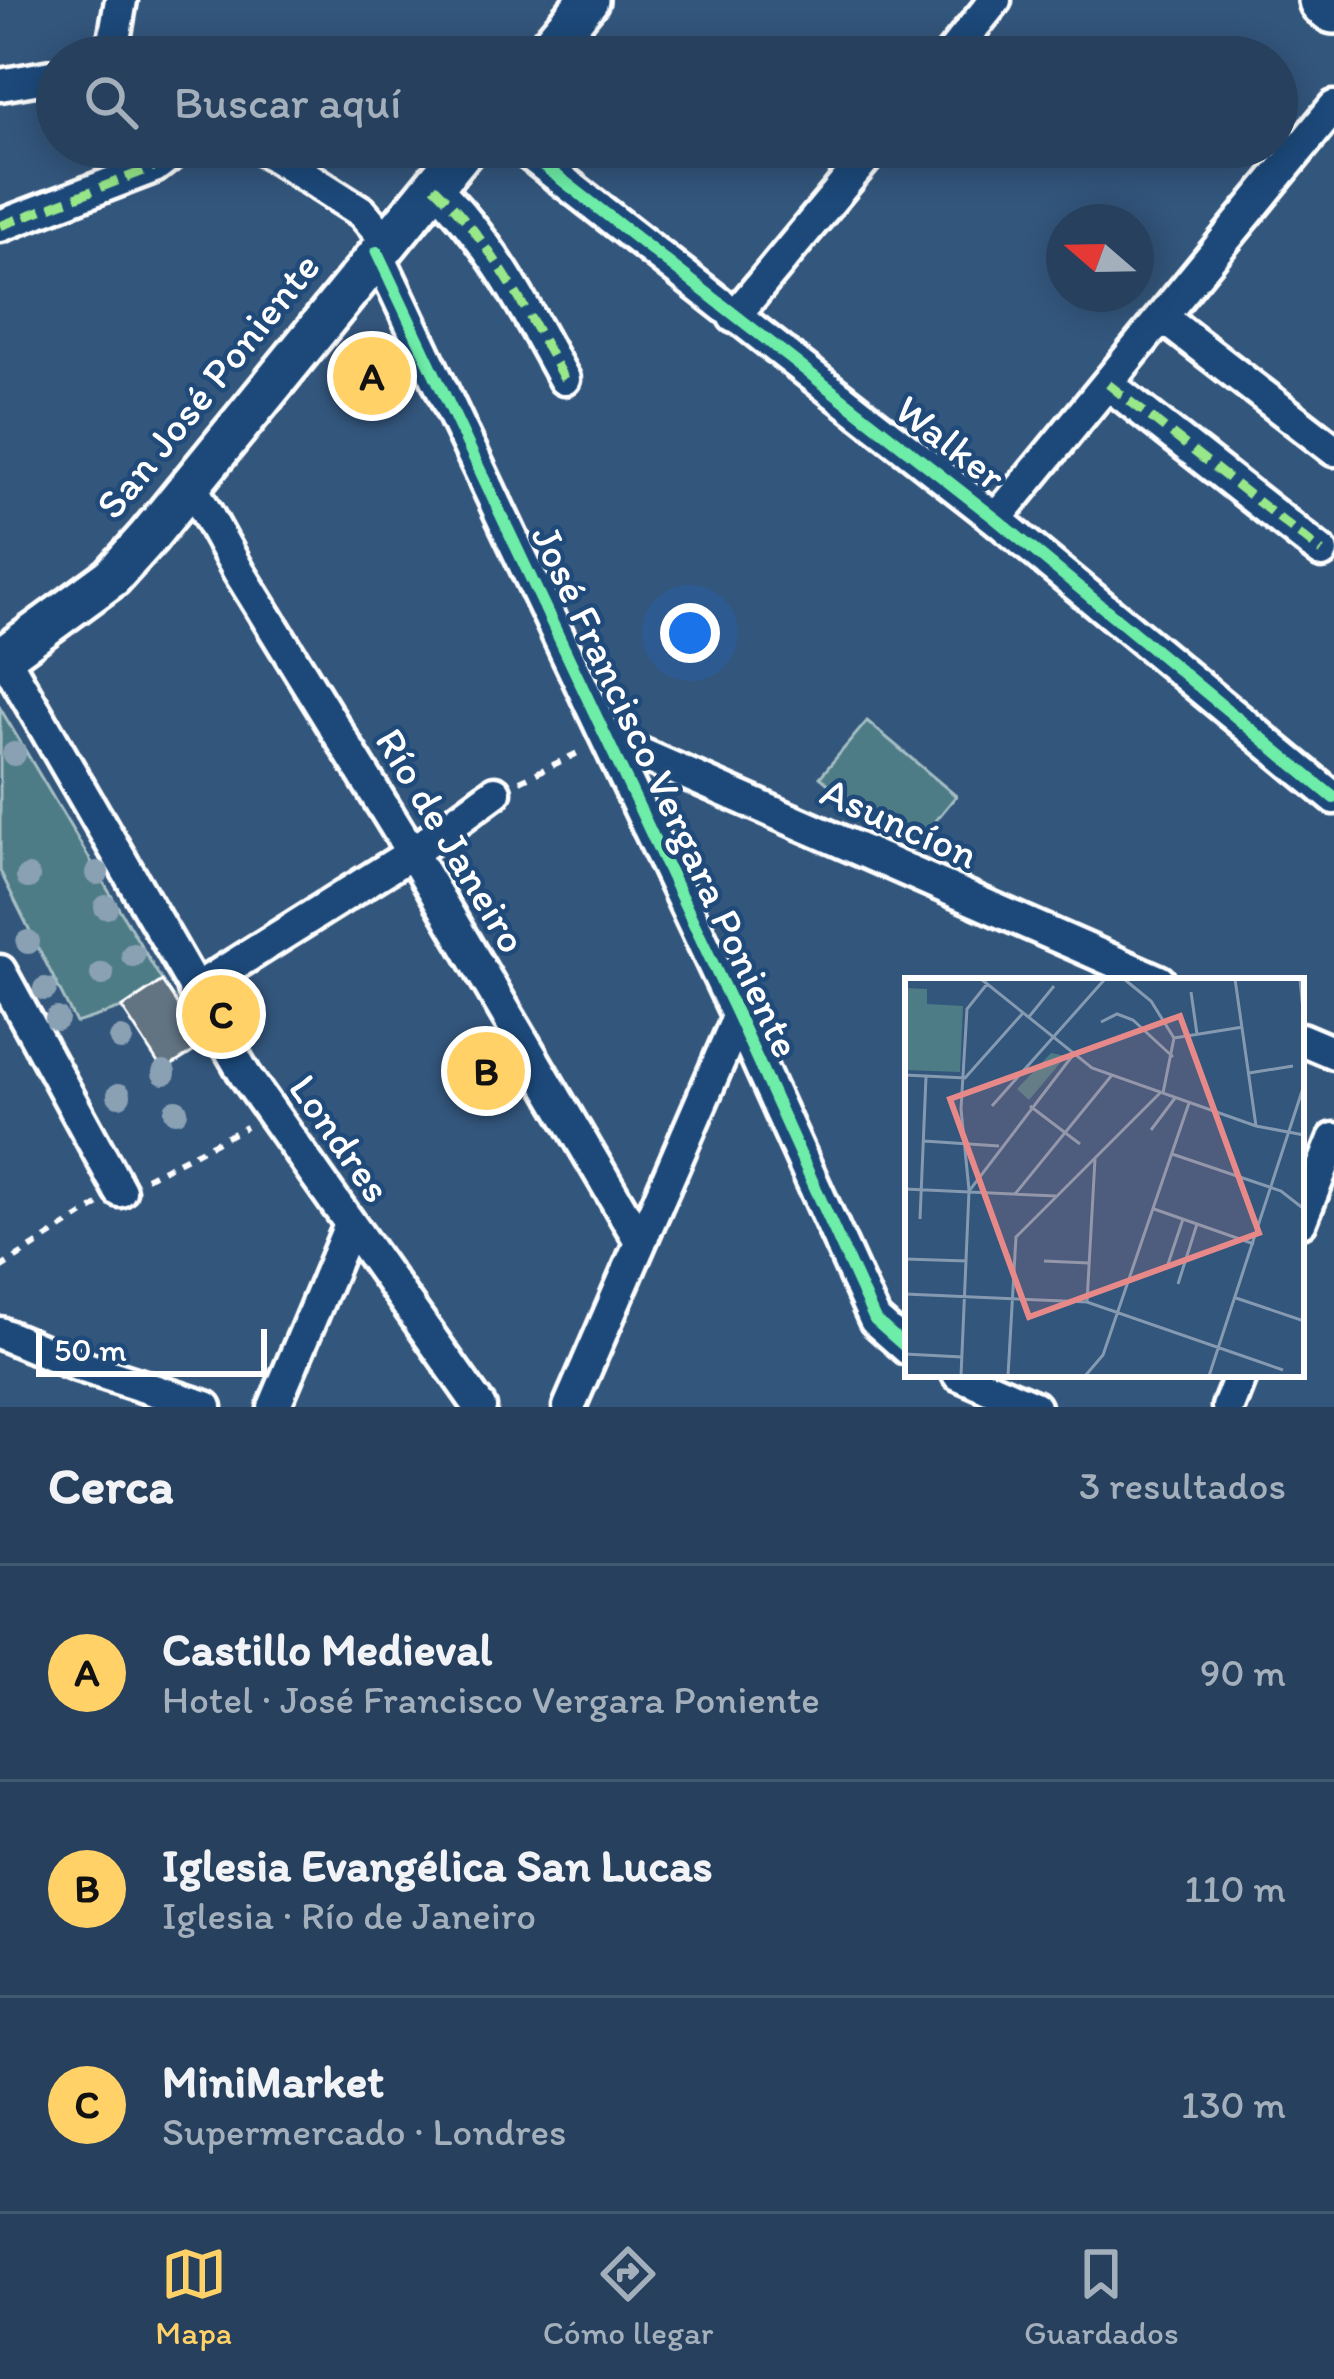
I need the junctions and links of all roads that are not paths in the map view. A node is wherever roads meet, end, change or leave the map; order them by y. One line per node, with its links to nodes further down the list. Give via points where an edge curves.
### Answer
1 (121, 0): 6 (street)
2 (588, 0): 7 (street)
3 (995, 0): 8 (street)
4 (1325, 0): 5 (main road)
5 (1334, 7)
6 (115, 36)
7 (558, 36)
8 (966, 36)
9 (36, 79): 10 (street)
10 (0, 86)
11 (1334, 107): 12 (street)
12 (1298, 151)
13 (151, 168): 20 (street)
14 (293, 168): 21 (street, via 362,212)
15 (449, 168): 19 (street, San José Poniente)
16 (546, 168): 22 (street, Walker)
17 (857, 168): 22 (street)
18 (1284, 168): 23 (street)
19 (434, 186): 21 (street, San José Poniente); 24 (street, via 510,280)
20 (0, 226)
21 (382, 246): 27 (street, San José Poniente); 31 (street, José Francisco Vergara Poniente)
22 (734, 317): 28 (street, Walker)
23 (1162, 317): 25 (street); 26 (street)
24 (564, 379)
25 (1108, 384): 28 (street); 29 (street)
26 (1334, 449)
27 (190, 483): 30 (street, San José Poniente, via 112,577); 34 (street, Río de Janeiro)
28 (996, 519): 33 (street, Walker)
29 (1322, 552)
30 (2, 658): 37 (street, Londres)
31 (607, 739): 36 (street, Asuncíon); 38 (street, José Francisco Vergara Poniente)
32 (495, 792): 34 (street)
33 (1334, 798)
34 (412, 853): 37 (street); 45 (street, Río de Janeiro)
35 (0, 971): 42 (street)
36 (1152, 978)
37 (194, 990): 44 (street, Londres)
38 (737, 1017): 45 (street); 47 (street, José Francisco Vergara Poniente, via 875,1320)
39 (1304, 1040): 40 (street)
40 (1334, 1053)
41 (1334, 1139): 43 (street)
42 (120, 1190)
43 (1304, 1214)
44 (350, 1225): 51 (street); 52 (street, Londres)
45 (640, 1241): 53 (street)
46 (0, 1334): 50 (street)
47 (905, 1346)
48 (965, 1377): 54 (street)
49 (1240, 1377): 55 (street)
50 (206, 1407)
51 (274, 1407)
52 (480, 1407)
53 (569, 1407)
54 (1034, 1407)
55 (1228, 1407)

